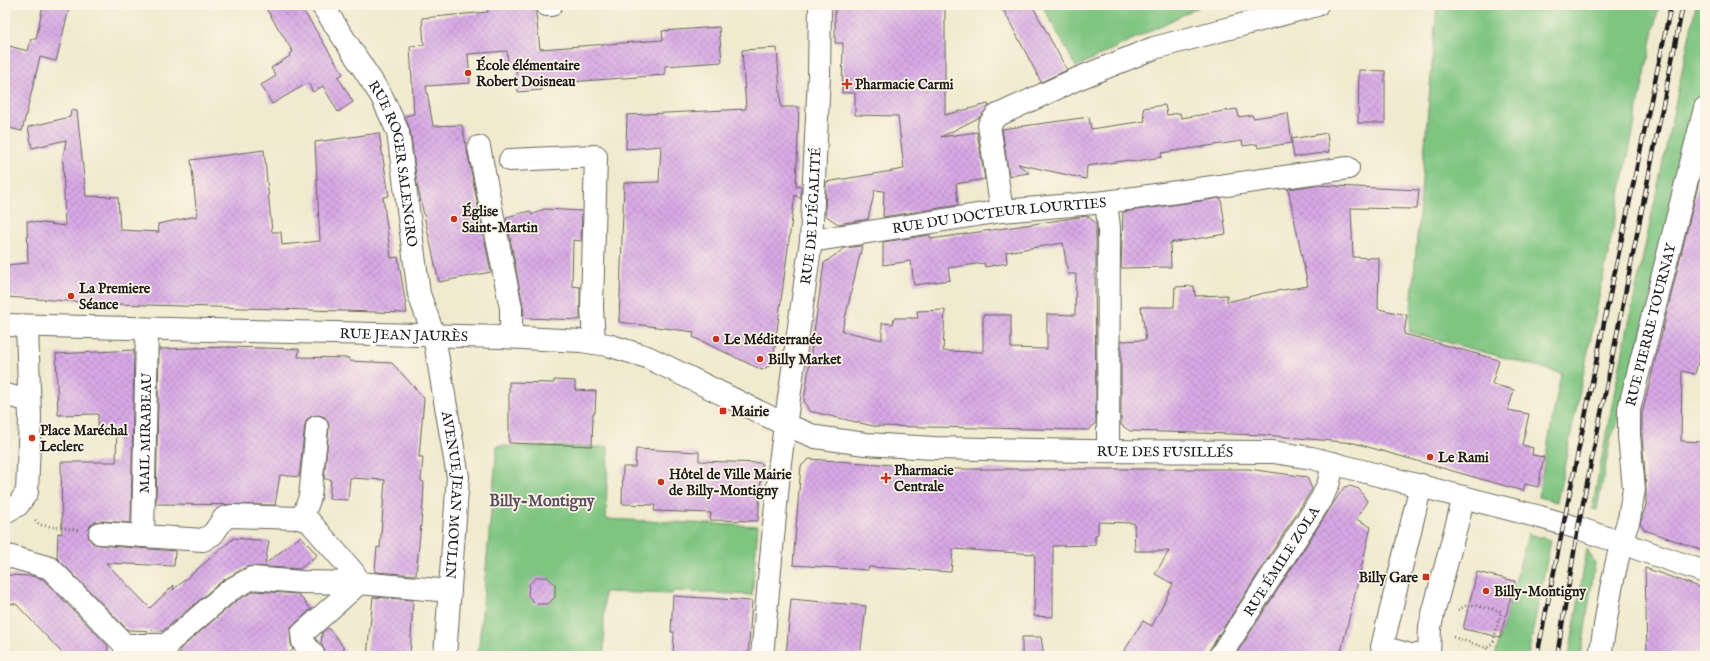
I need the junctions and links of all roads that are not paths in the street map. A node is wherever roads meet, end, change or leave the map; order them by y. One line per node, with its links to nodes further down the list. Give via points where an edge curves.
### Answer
1 (322, 5): 16 (street, RUE ROGER SALENGRO, via 382,97 398,132 419,294)
2 (547, 5): 3 (street)
3 (551, 5)
4 (820, 5): 12 (street, RUE DE L'ÉGALITÉ)
5 (1316, 5): 11 (street, via 1154,48 996,116 989,126)
6 (1705, 108): 31 (street, RUE PIERRE TOURNAY, via 1629,409 1634,489 1629,519)
7 (479, 147): 17 (street, via 511,308)
8 (510, 160): 18 (street, via 596,156 592,307)
9 (1348, 168): 10 (street)
10 (1106, 202): 11 (street, RUE DU DOCTEUR LOURTIES); 23 (street, RUE DU DOCTEUR LOURTIES)
11 (1002, 211): 12 (street, RUE DU DOCTEUR LOURTIES)
12 (811, 241): 21 (street, RUE DE L'ÉGALITÉ)
13 (5, 325): 14 (street, RUE JEAN JAURÈS)
14 (27, 326): 15 (street, RUE JEAN JAURÈS); 20 (street)
15 (147, 329): 16 (street, RUE JEAN JAURÈS); 30 (street, MAIL MIRABEAU)
16 (434, 336): 17 (street, RUE JEAN JAURÈS); 35 (street, AVENUE JEAN MOULIN, via 458,477)
17 (511, 337): 18 (street, RUE JEAN JAURÈS)
18 (594, 343): 21 (street, RUE JEAN JAURÈS, via 647,357)
19 (5, 395): 20 (street)
20 (30, 400): 27 (street, via 27,492 18,505)
21 (786, 425): 23 (street, RUE DES FUSILLÉS, via 816,437 865,444 934,448); 40 (street, RUE DE L'ÉGALITÉ, via 780,462)
22 (317, 427): 28 (street, via 310,497)
23 (1108, 451): 24 (street, RUE DES FUSILLÉS, via 1273,452)
24 (1333, 463): 25 (street, RUE DES FUSILLÉS); 41 (street, RUE ÉMILE ZOLA, via 1322,498)
25 (1421, 485): 26 (street, RUE DES FUSILLÉS); 26 (street, via 1382,648 1411,655 1428,654 1430,626)
26 (1464, 497): 31 (street, RUE DES FUSILLÉS, via 1540,517)
27 (5, 512)
28 (302, 519): 30 (street, via 231,516 224,518 213,534 204,540); 34 (street, via 309,521 354,573)
29 (100, 533): 30 (street)
30 (143, 536)
31 (1621, 543): 33 (street, RUE DES FUSILLÉS); 42 (street, RUE PIERRE TOURNAY)
32 (5, 555): 36 (street, via 50,568)
33 (1705, 572)
34 (359, 583): 35 (street); 37 (street, via 252,578 230,590); 38 (street, via 302,634 303,642)
35 (450, 591): 39 (street, AVENUE JEAN MOULIN)
36 (125, 650): 37 (street)
37 (166, 650)
38 (312, 656)
39 (446, 656)
40 (762, 656)
41 (1220, 656)
42 (1600, 656)

